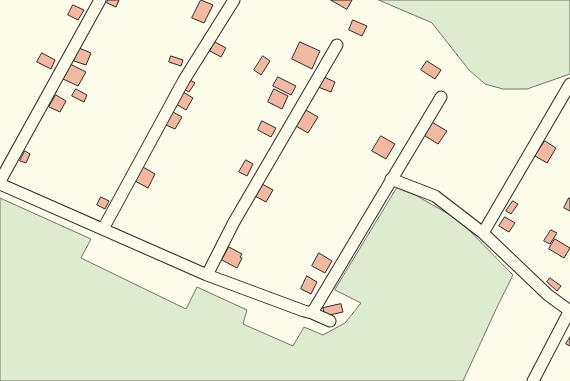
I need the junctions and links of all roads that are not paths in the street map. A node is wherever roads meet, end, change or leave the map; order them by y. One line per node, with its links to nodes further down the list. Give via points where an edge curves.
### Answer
1 (100, 0): 7 (street)
2 (234, 0): 9 (street, via 184,80)
3 (337, 45): 11 (street, via 234,222)
4 (570, 84): 10 (street)
5 (441, 97): 6 (street)
6 (391, 179): 10 (street, via 435,196); 13 (street)
7 (0, 181)
8 (0, 184): 9 (street)
9 (104, 229): 11 (street)
10 (483, 233): 12 (street, via 548,295)
11 (207, 274): 13 (street)
12 (570, 310): 15 (street)
13 (312, 313): 14 (street)
14 (330, 321)
15 (533, 381)

